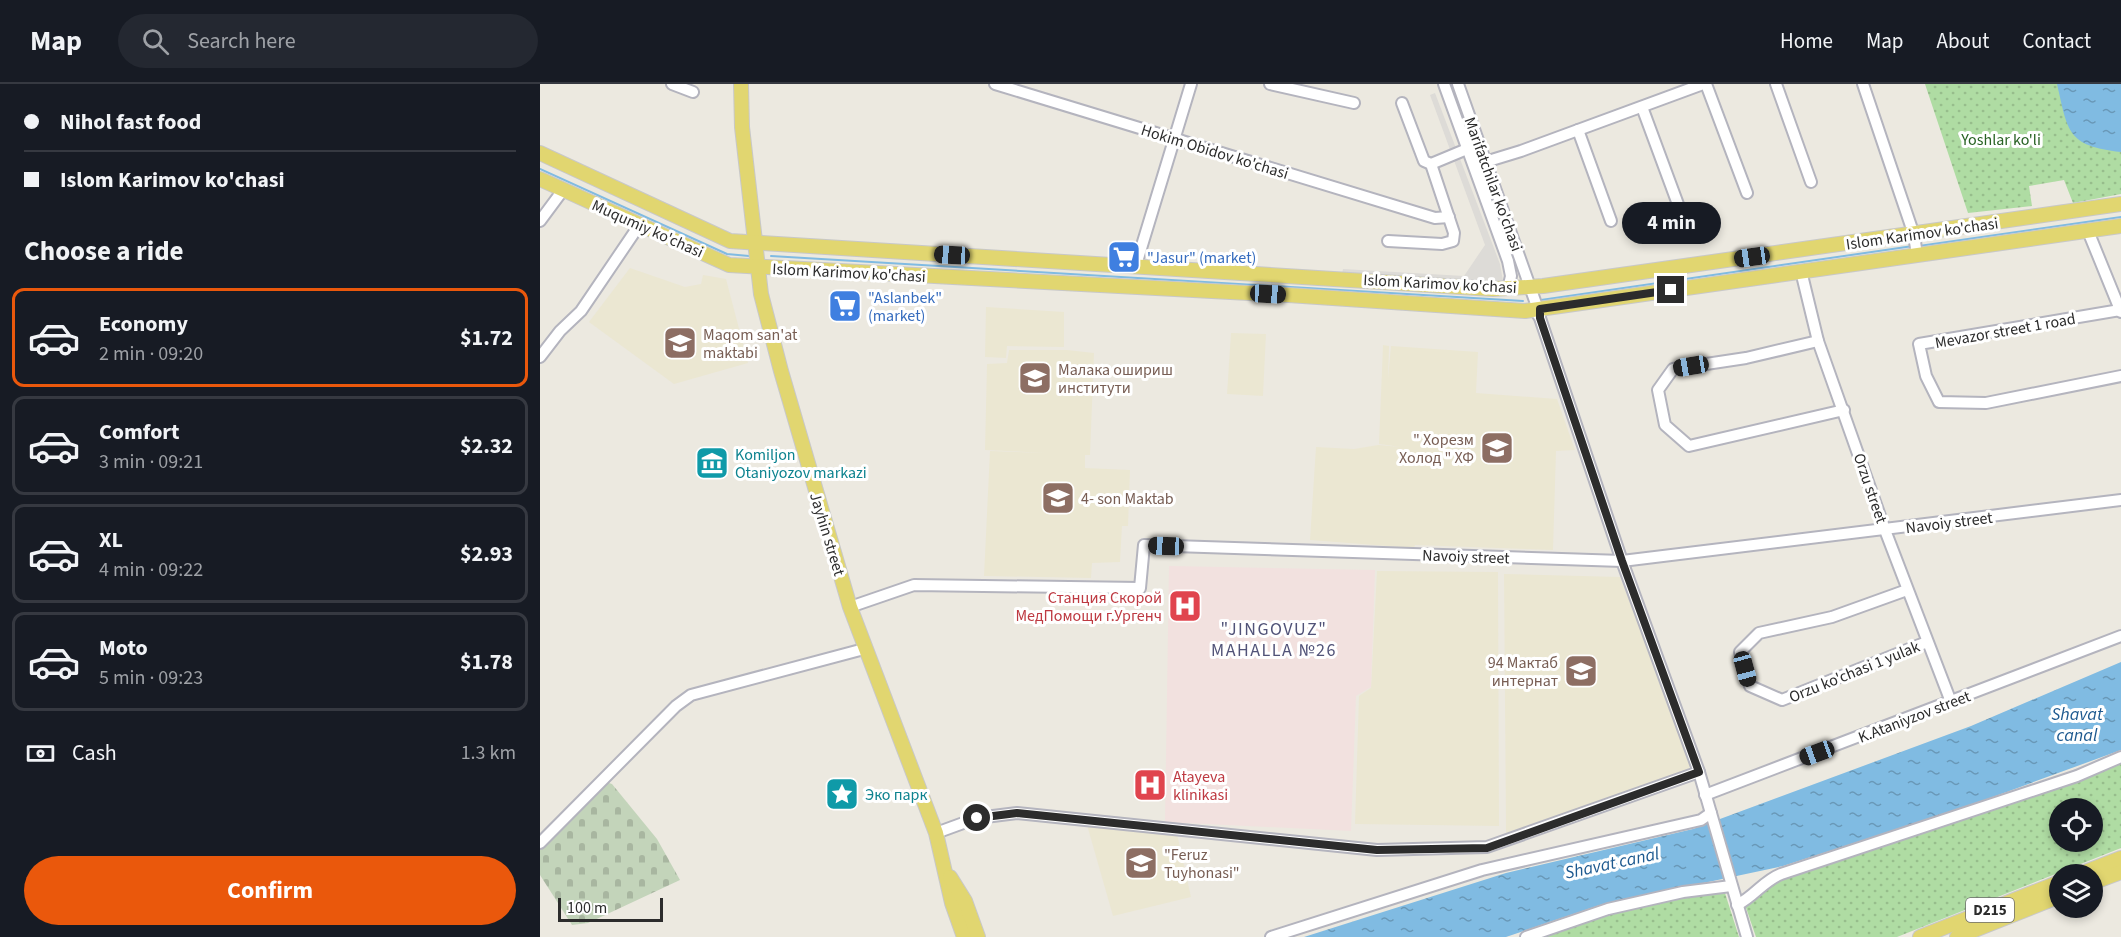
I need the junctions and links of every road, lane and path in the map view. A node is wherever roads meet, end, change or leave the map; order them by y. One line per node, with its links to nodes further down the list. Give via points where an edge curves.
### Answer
1 (672, 84): 12 (street)
2 (741, 84): 36 (main road, Jayhin street)
3 (994, 84): 17 (street, Hokim Obidov ko'chasi)
4 (1191, 84): 17 (street)
5 (1270, 84): 11 (street)
6 (1444, 84): 18 (street, Marifatchilar ko'chasi)
7 (1458, 84): 20 (street, Marifatchilar ko'chasi)
8 (1704, 84): 15 (street); 25 (street)
9 (1776, 84): 23 (street)
10 (1863, 84): 34 (street)
11 (1294, 88): 13 (street)
12 (693, 92)
13 (1354, 103)
14 (1402, 103): 21 (street, via 1424,161)
15 (1642, 107): 16 (street); 27 (street)
16 (1578, 130): 20 (street); 30 (street)
17 (1173, 138): 28 (street, Hokim Obidov ko'chasi, via 1436,218); 38 (street)
18 (1467, 149): 21 (street); 43 (street, Marifatchilar ko'chasi, via 1508,261)
19 (540, 153): 36 (main road, Muqumiy ko'chasi, via 730,241)
20 (1485, 162): 42 (street, Marifatchilar ko'chasi)
21 (1431, 164): 28 (street)
22 (540, 179): 24 (main road, Muqumiy ko'chasi)
23 (1811, 182)
24 (563, 190): 29 (street); 31 (main road, Muqumiy ko'chasi)
25 (1747, 193)
26 (2121, 204): 34 (main road, Islom Karimov ko'chasi)
27 (1679, 207)
28 (1449, 217): 35 (street, via 1453,241)
29 (540, 221)
30 (1611, 221)
31 (640, 224): 39 (main road, Muqumiy ko'chasi, via 729,265); 48 (street, via 581,311)
32 (2121, 226): 33 (main road, Islom Karimov ko'chasi)
33 (2088, 231): 37 (main road, Islom Karimov ko'chasi); 45 (street)
34 (1914, 235): 37 (street); 42 (main road, Islom Karimov ko'chasi)
35 (1388, 241)
36 (755, 243): 38 (main road, Islom Karimov ko'chasi); 39 (main road, Jayhin street)
37 (1917, 255): 41 (main road, Islom Karimov ko'chasi)
38 (1136, 265): 40 (main road, Islom Karimov ko'chasi)
39 (758, 268): 44 (main road, Islom Karimov ko'chasi); 55 (main road, Jayhin street, via 781,371)
40 (1214, 270): 43 (main road, Islom Karimov ko'chasi); 44 (street)
41 (1802, 271): 46 (main road, Islom Karimov ko'chasi); 47 (street, Orzu street)
42 (1531, 287): 43 (main road, Islom Karimov ko'chasi); 46 (street, Marifatchilar ko'chasi)
43 (1508, 288)
44 (1213, 291): 46 (main road, Islom Karimov ko'chasi)
45 (2121, 311): 49 (street, Mevazor street 1 road, via 1919,344 1926,376 1939,402 1986,404)
46 (1538, 312): 53 (street, Marifatchilar ko'chasi)
47 (1818, 340): 50 (street, Orzu street); 50 (street, via 1746,358 1672,369 1658,390 1665,425 1689,446)
48 (540, 357)
49 (2121, 376)
50 (1844, 410): 52 (street, Orzu street)
51 (2121, 500): 52 (street, Navoiy street)
52 (1885, 530): 53 (street, Navoiy street); 54 (street, Orzu street)
53 (1622, 561): 55 (street, Navoiy street, via 1144,545 1140,588 914,585); 61 (street, Marifatchilar ko'chasi)
54 (1907, 590): 57 (street, Orzu street); 57 (street, Orzu ko'chasi 1 yulak, via 1832,617 1759,633 1740,652 1750,686 1782,700)
55 (850, 607): 58 (main road, Jayhin street)
56 (2121, 636): 59 (street, K.Ataniyzov street)
57 (1927, 642): 59 (street, Orzu street)
58 (864, 649): 64 (main road, Jayhin street); 65 (street, via 691,695)
59 (1950, 702): 62 (street, K.Ataniyzov street)
60 (2121, 757): 74 (street, via 2077,776 1768,879 1756,893)
61 (1699, 772): 62 (street, Marifatchilar ko'chasi); 64 (street, via 1487,848 1377,850 1017,813 977,818)
62 (1705, 795): 63 (street, Marifatchilar ko'chasi)
63 (1711, 813): 71 (street, Marifatchilar ko'chasi); 77 (street, via 1701,820 1482,870)
64 (936, 833): 67 (main road, Jayhin street)
65 (540, 843)
66 (2121, 858): 68 (main road)
67 (945, 867): 75 (main road, Jayhin street); 76 (main road, Jayhin street, via 965,901)
68 (2103, 869)
69 (2121, 872): 70 (main road)
70 (2103, 875)
71 (1731, 886): 74 (street, Marifatchilar ko'chasi); 78 (street, via 1608,909)
72 (2049, 886): 80 (main road, D215)
73 (2049, 900): 81 (main road, D215)
74 (1737, 905): 79 (street, Marifatchilar ko'chasi)
75 (964, 937)
76 (978, 937)
77 (1272, 937)
78 (1526, 937)
79 (1747, 937)
80 (1920, 937)
81 (1957, 937)

